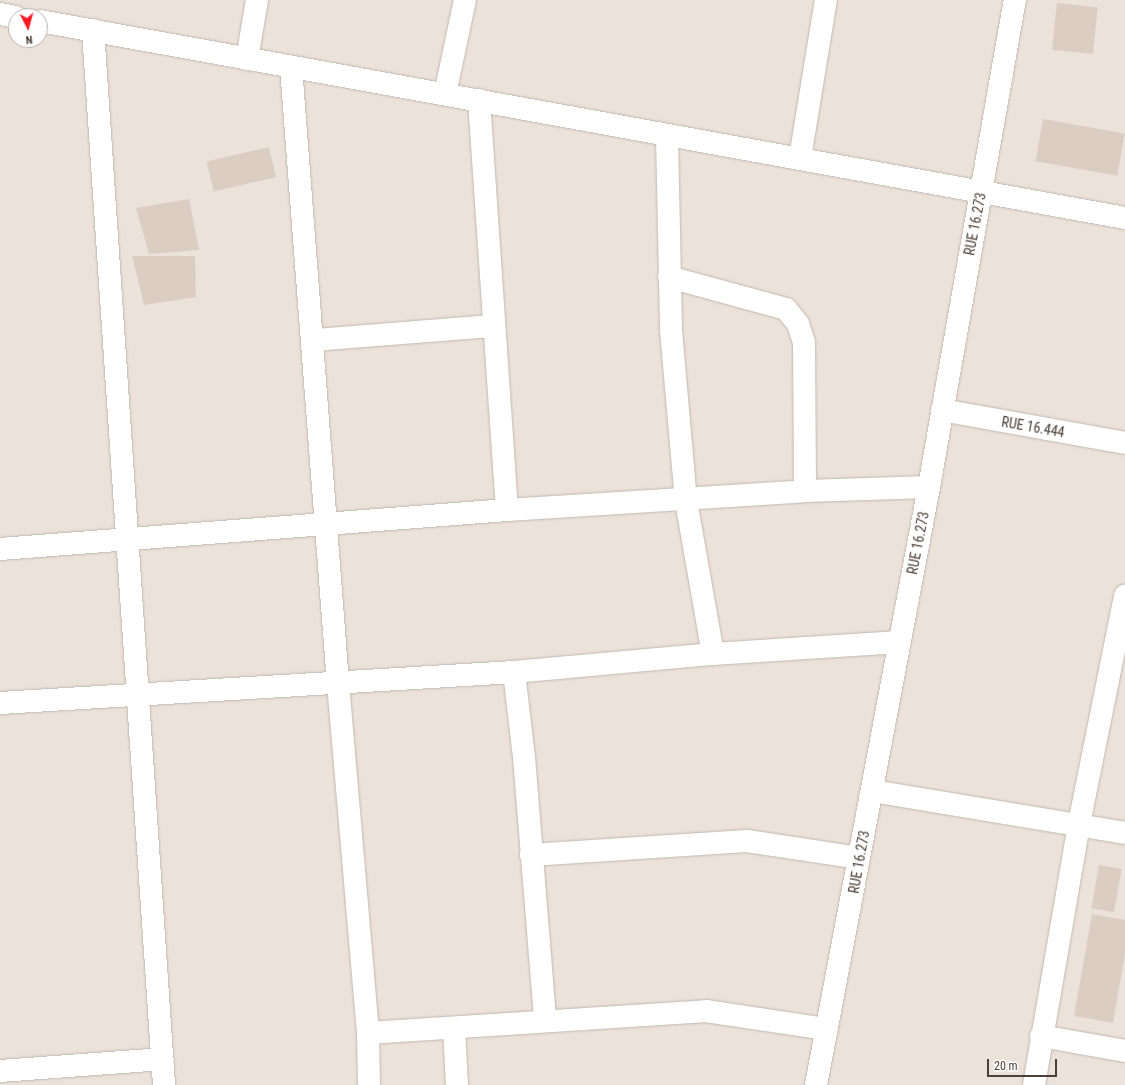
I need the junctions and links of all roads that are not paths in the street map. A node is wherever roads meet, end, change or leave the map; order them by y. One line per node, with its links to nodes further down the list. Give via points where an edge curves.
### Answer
1 (257, 0): 7 (street)
2 (465, 0): 9 (street)
3 (826, 0): 12 (street)
4 (1015, 0): 13 (street, RUE 16.273)
5 (48, 22): 6 (street)
6 (93, 30): 7 (street); 25 (street)
7 (247, 59): 8 (street)
8 (291, 67): 9 (street); 17 (street)
9 (445, 94): 10 (street)
10 (479, 100): 11 (street); 16 (street)
11 (667, 136): 12 (street); 15 (street)
12 (800, 158): 13 (street)
13 (981, 190): 14 (street); 18 (street, RUE 16.273)
14 (1125, 218)
15 (669, 277): 21 (street, via 786,309 798,324 804,344 805,362); 22 (street, via 671,330)
16 (493, 326): 17 (street); 23 (street)
17 (314, 340): 24 (street)
18 (942, 410): 19 (street, RUE 16.444); 20 (street, RUE 16.273)
19 (1125, 443)
20 (929, 487): 21 (street); 29 (street, RUE 16.273)
21 (806, 491): 22 (street)
22 (686, 501): 23 (street); 30 (street)
23 (507, 510): 24 (street)
24 (327, 524): 25 (street); 32 (street)
25 (127, 539): 26 (street); 33 (street)
26 (0, 549)
27 (1125, 596): 28 (street)
28 (1121, 639): 36 (street)
29 (900, 642): 30 (street); 35 (street, RUE 16.273)
30 (713, 654): 31 (street)
31 (514, 672): 32 (street); 38 (street)
32 (338, 683): 33 (street); 43 (street)
33 (139, 694): 34 (street); 46 (street)
34 (0, 703)
35 (872, 791): 36 (street); 39 (street, RUE 16.273)
36 (1079, 824): 37 (street); 44 (street)
37 (1125, 833)
38 (531, 855): 39 (street, via 740,841); 40 (street)
39 (860, 858): 42 (street, RUE 16.273)
40 (545, 1020): 41 (street); 42 (street, via 706,1011)
41 (454, 1028): 43 (street); 51 (street)
42 (827, 1029): 52 (street, RUE 16.273)
43 (368, 1033): 50 (street)
44 (1041, 1036): 45 (street); 53 (street)
45 (1125, 1051)
46 (163, 1059): 48 (street); 49 (street)
47 (0, 1071): 48 (street)
48 (65, 1076)
49 (164, 1085)
50 (369, 1085)
51 (457, 1085)
52 (816, 1085)
53 (1034, 1085)

